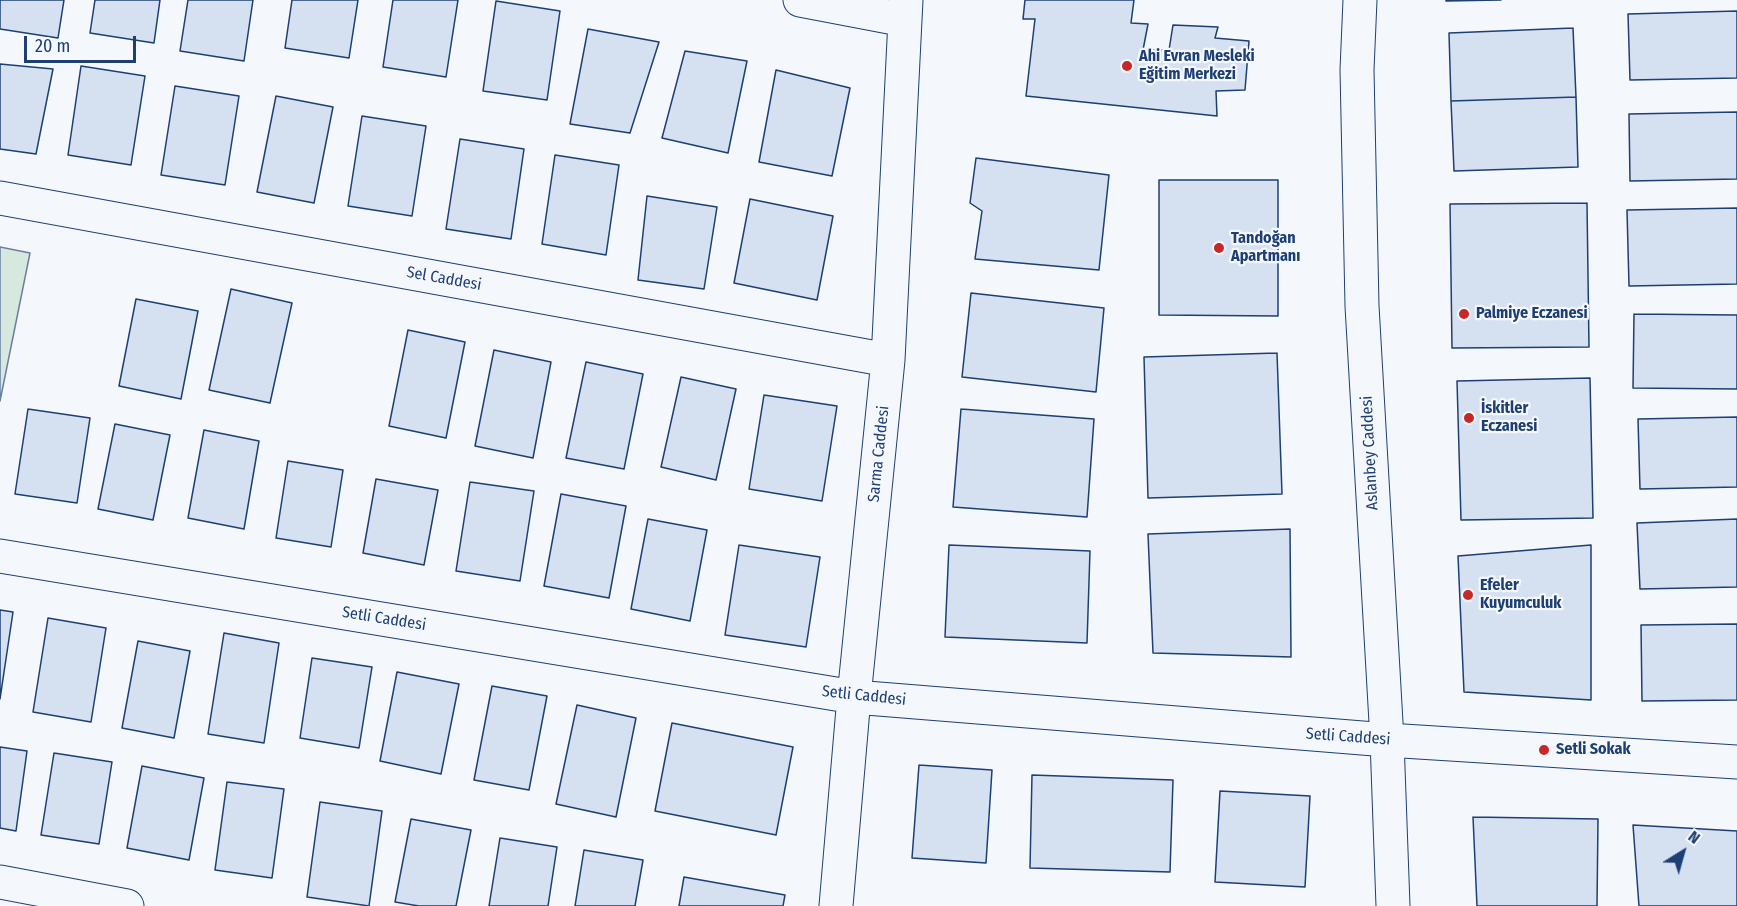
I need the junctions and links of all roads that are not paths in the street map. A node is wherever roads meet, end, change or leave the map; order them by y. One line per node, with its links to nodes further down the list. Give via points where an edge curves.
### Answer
1 (800, 0): 3 (street)
2 (1360, 0): 8 (street, Aslanbey Caddesi, via 1357,70 1362,306)
3 (905, 10): 5 (street, Sarma Caddesi)
4 (0, 198): 5 (street, Sel Caddesi)
5 (888, 360): 7 (street, Sarma Caddesi)
6 (0, 556): 7 (street, Setli Caddesi)
7 (854, 697): 8 (street, Setli Caddesi); 12 (street, Sarma Caddesi)
8 (1387, 740): 9 (street, Setli Caddesi); 13 (street, Aslanbey Caddesi)
9 (1737, 762)
10 (0, 882): 11 (street)
11 (127, 906)
12 (836, 906)
13 (1393, 906)

